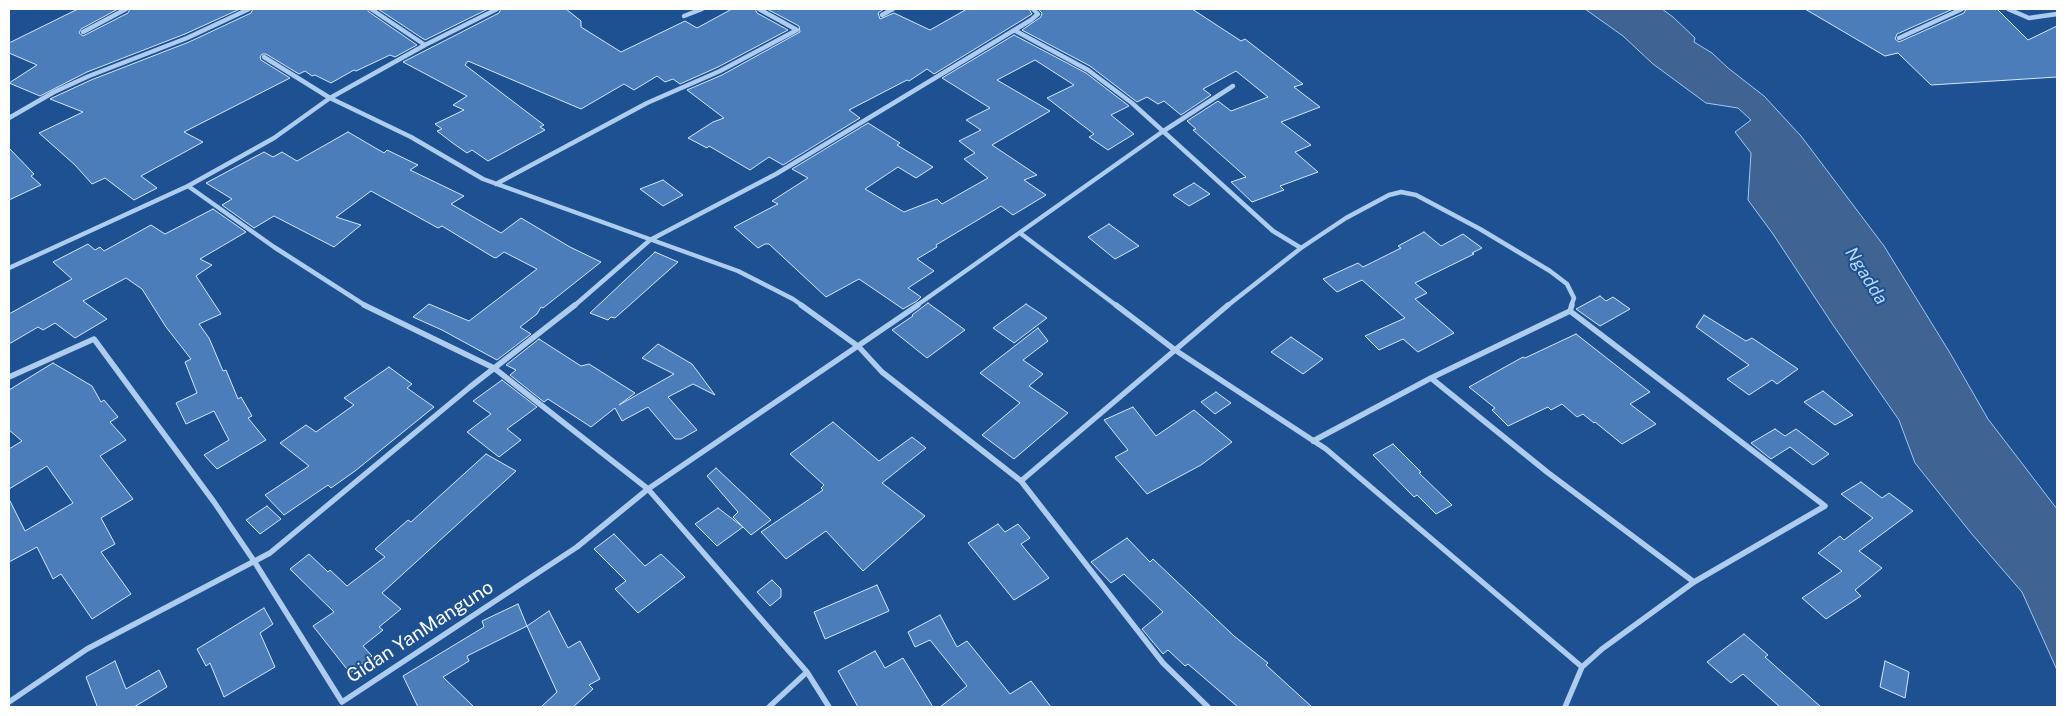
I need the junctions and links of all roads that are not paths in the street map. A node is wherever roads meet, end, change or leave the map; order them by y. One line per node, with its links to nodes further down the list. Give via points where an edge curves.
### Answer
1 (126, 9): 15 (street)
2 (249, 9): 21 (street, via 54,92)
3 (371, 9): 17 (street)
4 (497, 9): 17 (street)
5 (702, 9): 13 (street)
6 (759, 9): 23 (street, via 797,30 720,71 647,102)
7 (893, 9): 12 (street)
8 (1033, 9): 14 (street, via 1038,14)
9 (1962, 9): 16 (street)
10 (2008, 9): 11 (street, via 2029,18)
11 (2057, 14)
12 (882, 15)
13 (684, 16)
14 (1014, 30): 22 (street, via 1088,70 1132,103); 26 (street, via 776,174)
15 (83, 32)
16 (1899, 38)
17 (425, 45): 20 (street)
18 (264, 57): 20 (street)
19 (1233, 86): 22 (street, Gidan YanManguno)
20 (330, 98): 23 (street, via 411,137); 24 (street, via 274,138)
21 (9, 118)
22 (1162, 132): 25 (street, Gidan YanManguno); 27 (street, via 1273,231)
23 (496, 184): 26 (street)
24 (188, 186): 28 (street); 32 (street, via 274,247 372,310)
25 (1020, 233): 30 (street, Gidan YanManguno); 31 (street)
26 (650, 240): 30 (street, via 746,275 793,299); 32 (street, via 587,296)
27 (1301, 248): 29 (street, via 1389,195 1401,192 1416,195 1550,271 1571,291 1574,298); 31 (street)
28 (9, 268)
29 (1570, 311): 34 (street); 39 (street, via 1825,506)
30 (859, 347): 36 (street, via 882,372); 37 (street, Gidan YanManguno)
31 (1175, 350): 35 (street); 36 (street)
32 (494, 368): 37 (street); 38 (street, via 270,553)
33 (9, 377): 38 (street, Gidan YanManguno, via 94,339)
34 (1431, 378): 35 (street); 39 (street, via 1547,472)
35 (1313, 441): 40 (street)
36 (1021, 481): 46 (street, via 1163,663)
37 (648, 489): 41 (street); 43 (street, Gidan YanManguno, via 577,547)
38 (254, 562): 42 (street, via 87,649); 43 (street, Gidan YanManguno)
39 (1694, 582): 40 (street)
40 (1582, 667): 47 (street)
41 (807, 672): 44 (street); 45 (street)
42 (9, 702)
43 (341, 705)
44 (769, 707)
45 (829, 707)
46 (1208, 707)
47 (1565, 707)

